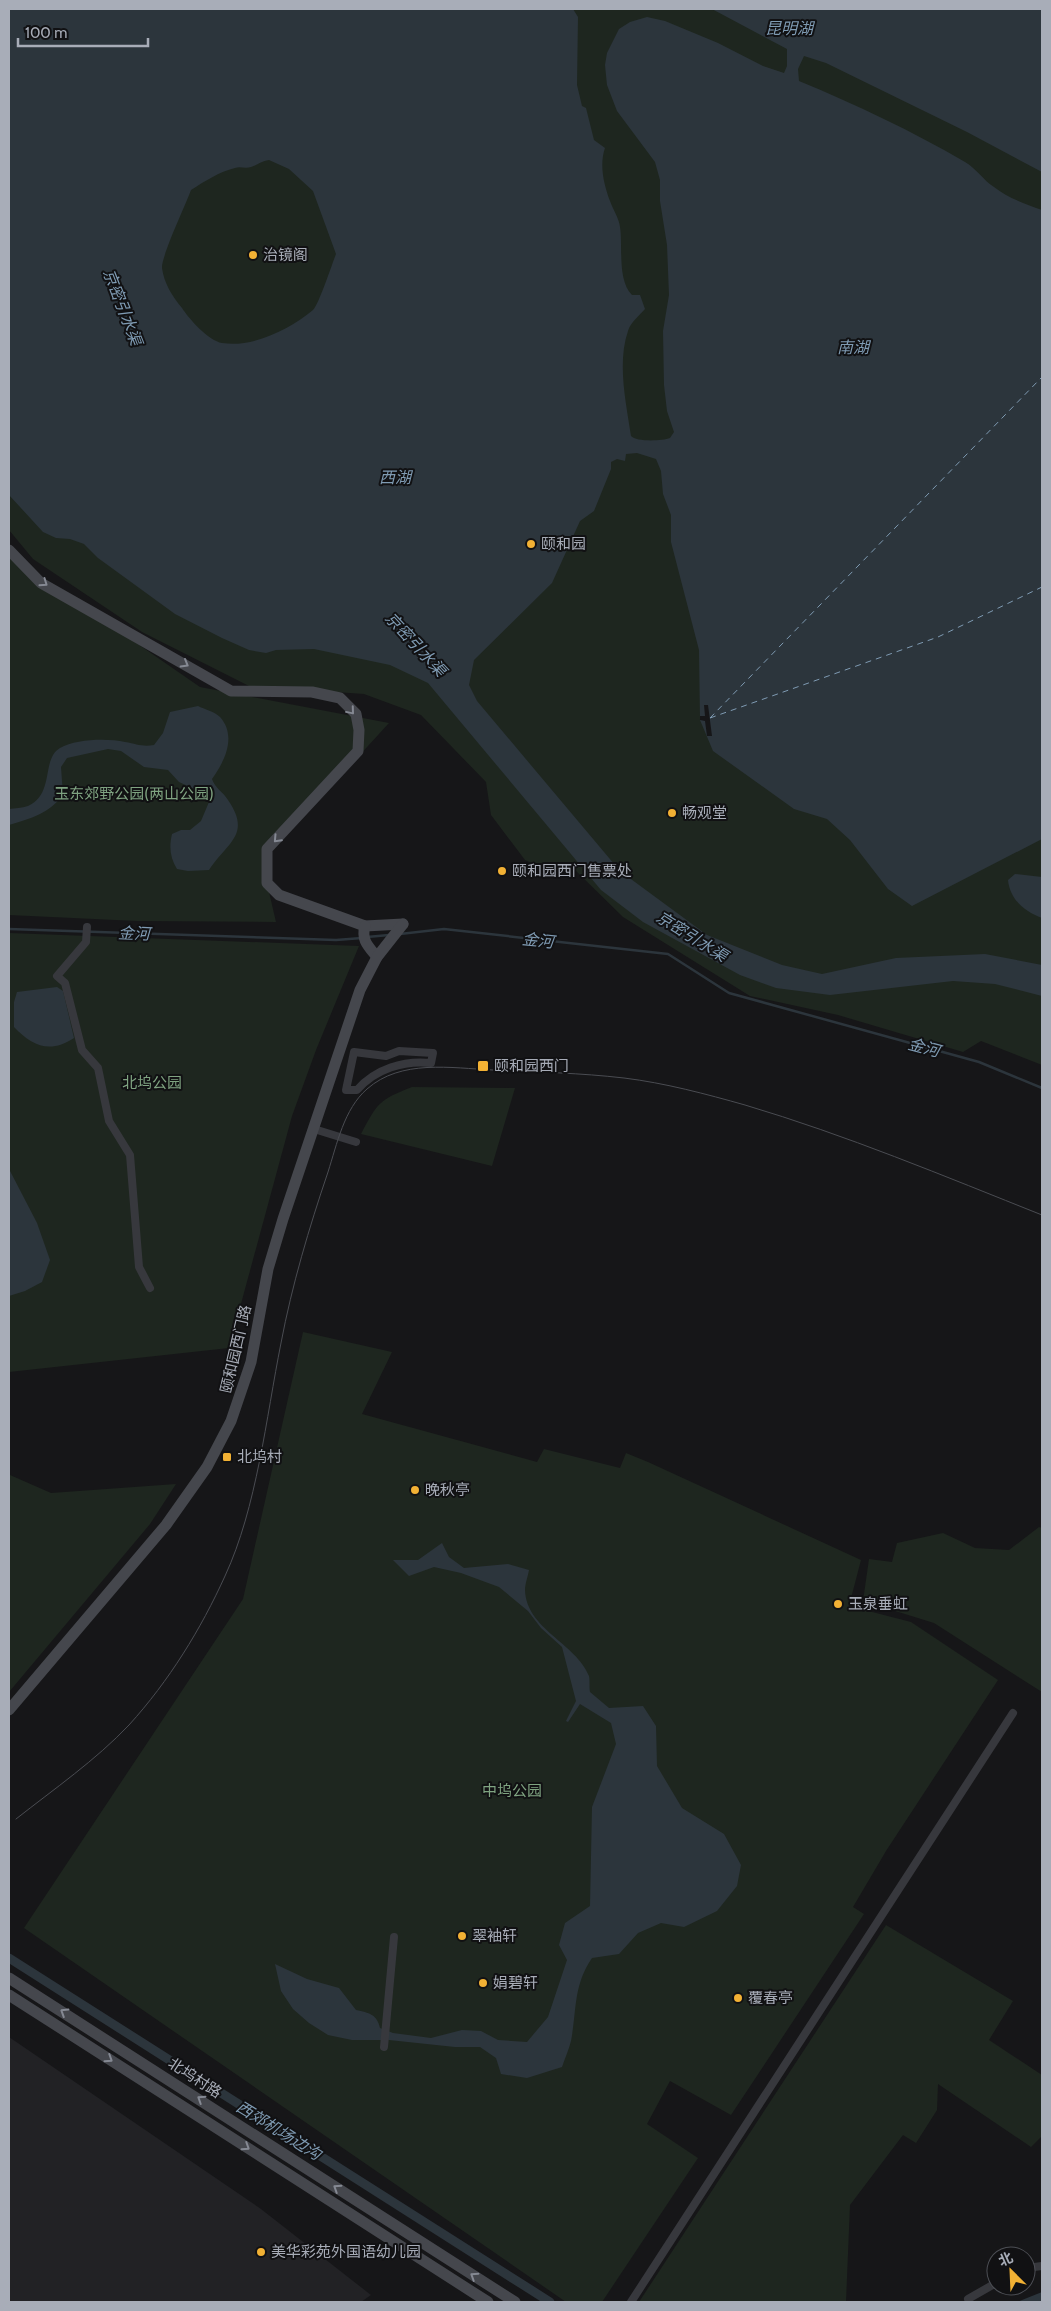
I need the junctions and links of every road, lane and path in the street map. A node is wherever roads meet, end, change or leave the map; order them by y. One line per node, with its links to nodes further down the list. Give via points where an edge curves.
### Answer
1 (9, 550): 3 (street, one-way to 3, via 41,583 231,691 312,692 340,698 356,714 360,730 358,751 267,849 266,883 279,895)
2 (87, 930): 8 (street, via 86,942 57,976 66,984 82,1050 98,1068 109,1121 130,1155 139,1267)
3 (364, 933): 4 (street); 4 (street, 颐和园西门路, via 403,924)
4 (377, 957): 6 (street, 颐和园西门路, via 360,990)
5 (354, 1052): 5 (street, via 346,1090 357,1090 366,1080 385,1070 415,1062 431,1063 433,1053 399,1051 386,1056)
6 (314, 1129): 7 (street); 9 (street, 颐和园西门路, via 268,1269 243,1390 217,1450 166,1525)
7 (356, 1142)
8 (150, 1288)
9 (9, 1710)
10 (1014, 1713): 19 (street)
11 (394, 1937): 14 (street)
12 (9, 1978): 18 (street, 北坞村路, one-way to 12)
13 (9, 1995): 17 (street, 北坞村路, one-way to 17)
14 (384, 2047)
15 (986, 2289): 16 (street)
16 (968, 2299)
17 (488, 2302)
18 (514, 2302)
19 (631, 2302)

